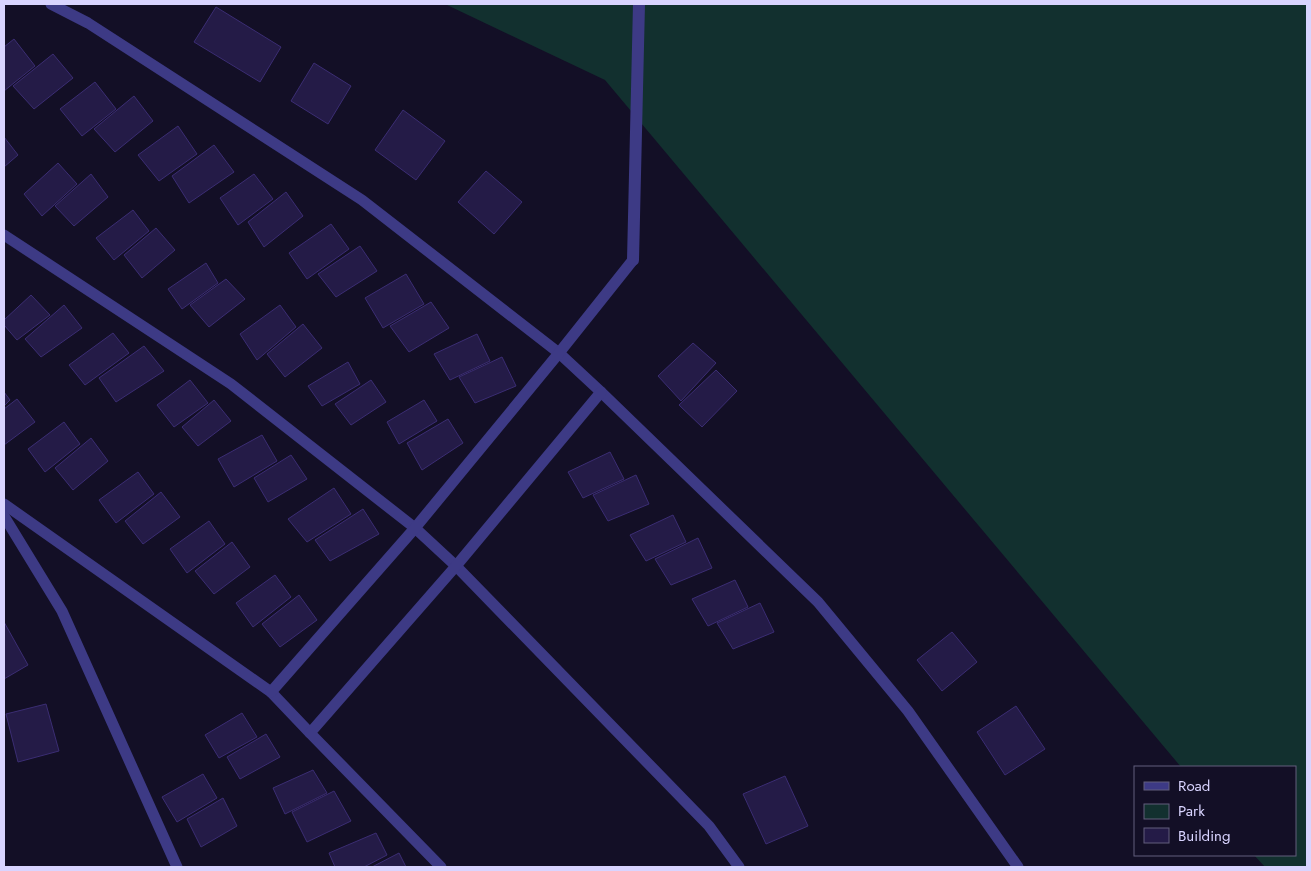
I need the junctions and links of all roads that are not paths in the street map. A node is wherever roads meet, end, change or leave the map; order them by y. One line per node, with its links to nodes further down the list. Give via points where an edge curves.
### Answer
1 (51, 4): 5 (lane, via 88,23 362,200)
2 (639, 4): 4 (street)
3 (4, 235): 9 (lane, via 232,384)
4 (632, 260): 5 (lane)
5 (559, 353): 6 (lane); 9 (lane)
6 (601, 392): 10 (lane); 16 (lane, via 818,602 908,711)
7 (4, 504): 11 (lane)
8 (4, 516): 13 (lane, via 62,611)
9 (415, 528): 10 (lane); 11 (lane)
10 (456, 566): 12 (lane); 15 (lane, via 709,826)
11 (271, 692): 12 (lane)
12 (310, 733): 14 (lane)
13 (177, 867)
14 (442, 867)
15 (739, 867)
16 (1018, 867)

